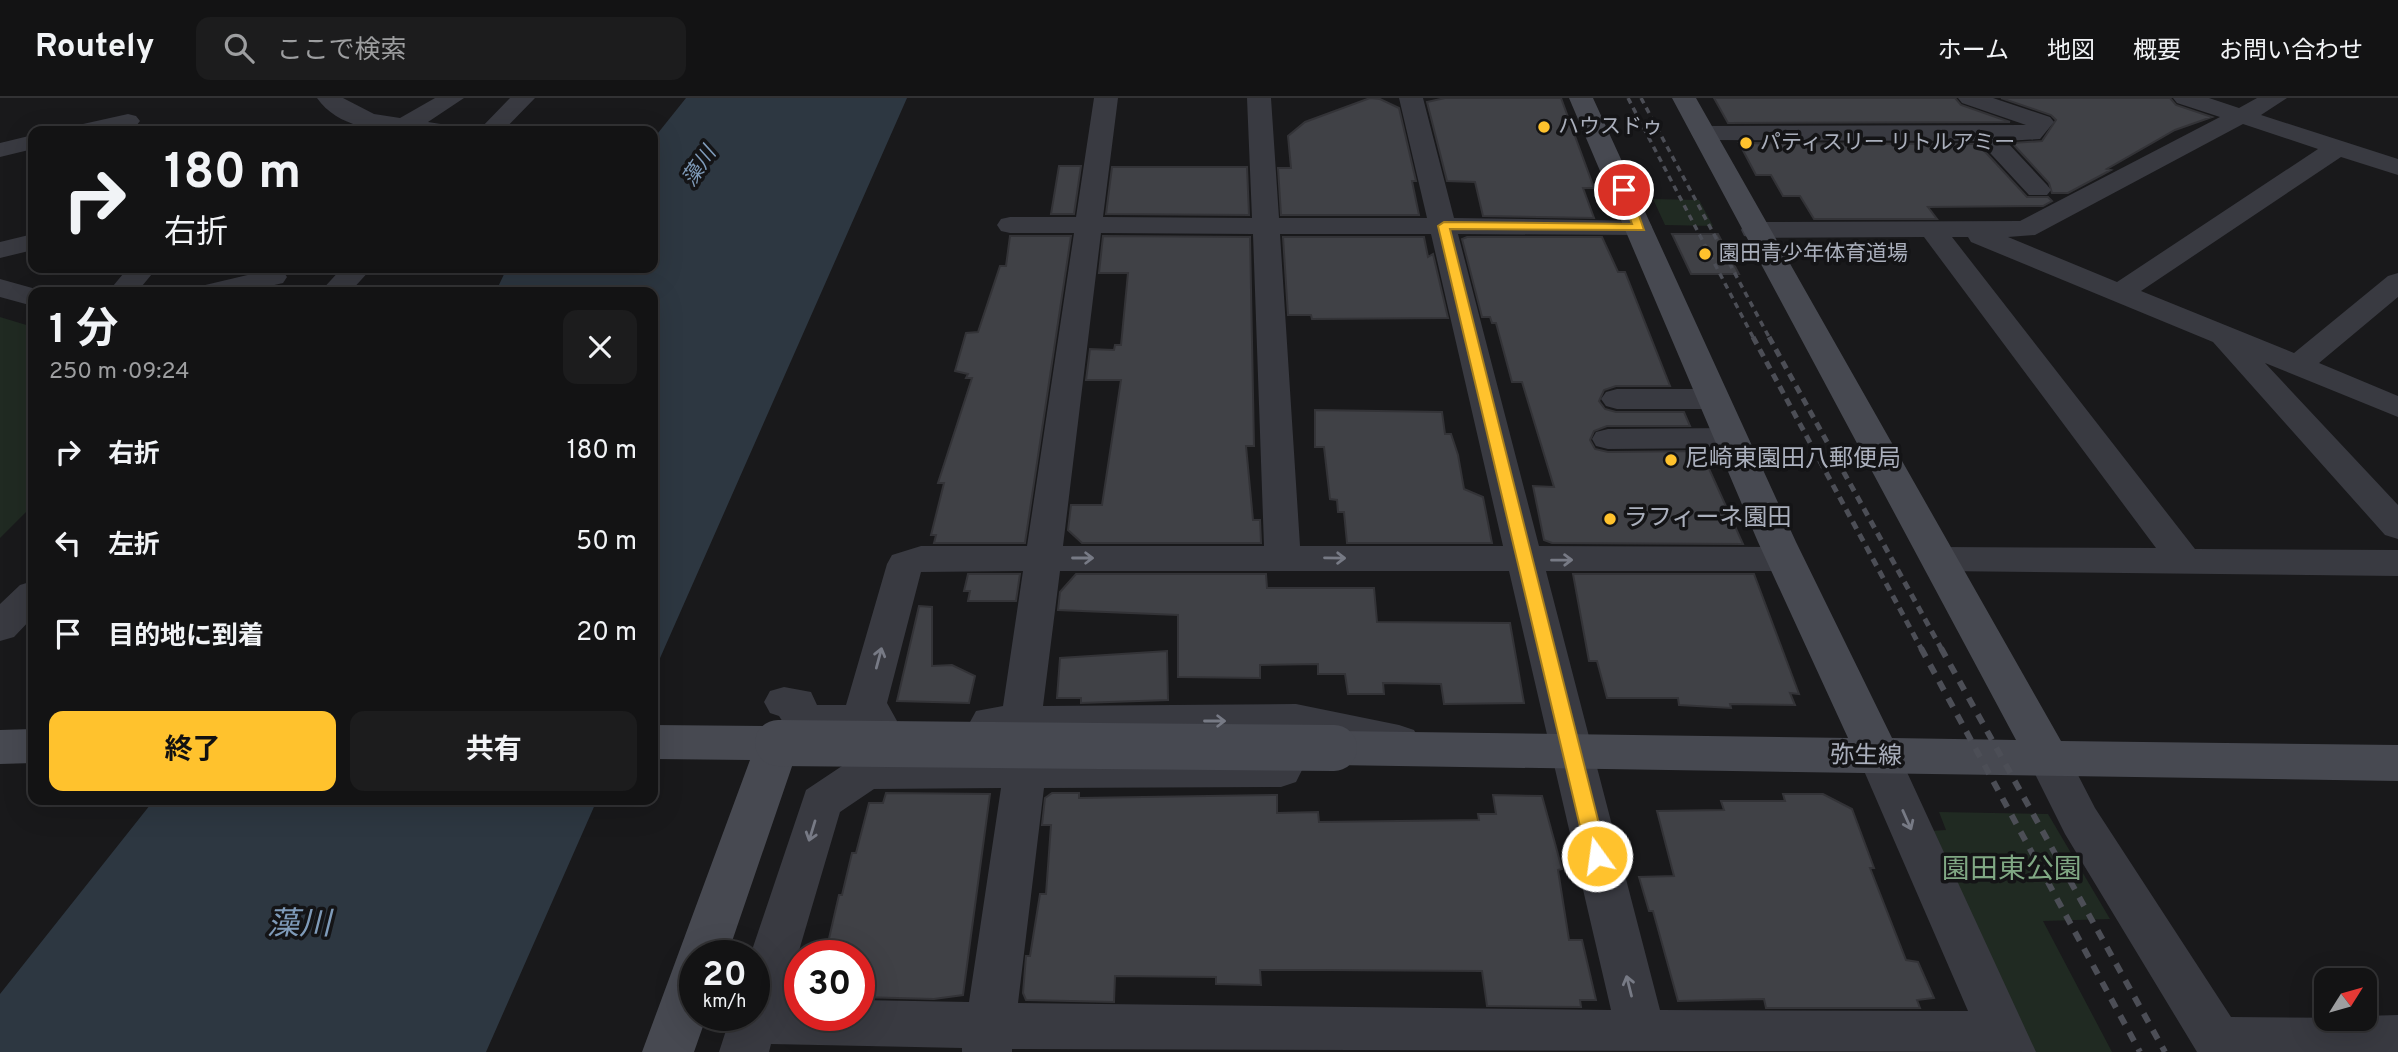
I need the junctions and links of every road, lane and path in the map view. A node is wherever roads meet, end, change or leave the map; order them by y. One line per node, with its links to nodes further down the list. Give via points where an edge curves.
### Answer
1 (116, 98): 14 (street)
2 (452, 98): 16 (street)
3 (523, 98): 17 (street)
4 (1106, 98): 28 (street)
5 (1259, 98): 29 (street)
6 (1411, 98): 30 (street)
7 (1581, 98): 31 (street)
8 (1684, 98): 18 (street)
9 (1970, 98): 20 (street, via 2042,122 2031,134)
10 (2185, 98): 13 (street)
11 (2275, 98): 13 (street)
12 (337, 99): 15 (street, via 358,119)
13 (2241, 116): 22 (street); 34 (street, via 2035,225)
14 (131, 126)
15 (390, 126)
16 (403, 126)
17 (495, 126)
18 (1703, 133): 19 (street); 32 (street)
19 (1914, 134): 20 (street); 24 (street)
20 (1986, 134): 26 (street)
21 (28, 143): 23 (street)
22 (2337, 148): 25 (street); 45 (street)
23 (0, 150)
24 (1933, 156)
25 (2398, 167)
26 (2038, 190)
27 (1010, 225): 28 (street)
28 (1091, 225): 29 (street); 56 (street)
29 (1267, 226): 30 (street); 55 (street)
30 (1444, 226): 31 (street); 59 (street)
31 (1639, 227): 49 (street)
32 (1754, 230): 33 (street); 58 (street)
33 (1932, 230): 34 (street); 60 (street)
34 (1969, 230): 45 (street)
35 (28, 243): 36 (street)
36 (0, 250)
37 (139, 273): 41 (street)
38 (353, 273): 43 (street)
39 (273, 277): 42 (street)
40 (2398, 282): 48 (street)
41 (126, 287)
42 (232, 287)
43 (339, 287)
44 (0, 288): 46 (street)
45 (2121, 292): 47 (street)
46 (28, 296)
47 (2220, 334): 48 (street); 54 (street)
48 (2297, 366): 51 (street)
49 (1714, 398): 50 (street); 52 (street)
50 (1617, 399)
51 (2398, 407)
52 (1731, 438): 53 (street); 57 (street)
53 (1608, 439)
54 (2398, 527)
55 (1283, 557): 56 (street, one-way to 55); 59 (street, one-way to 59)
56 (1045, 558): 64 (street, one-way to 56, via 866,705 905,564 921,558); 66 (street)
57 (1785, 559): 59 (street, one-way to 57); 72 (street)
58 (1940, 559): 60 (street); 73 (street)
59 (1524, 561): 71 (street)
60 (2185, 561): 61 (street)
61 (2398, 563)
62 (28, 599): 63 (street)
63 (0, 627)
64 (877, 721): 65 (street, via 810,721 798,713 797,703); 66 (street); 76 (street)
65 (781, 722): 67 (street, 弥生線); 70 (street, 弥生線, bridge, via 1334,748); 77 (street)
66 (1027, 722): 70 (street, one-way to 70, via 1296,720); 75 (street)
67 (658, 741)
68 (28, 746): 69 (street)
69 (0, 747)
70 (1438, 748): 71 (street, 弥生線); 75 (street, via 1315,770)
71 (1571, 751): 72 (street, 弥生線); 83 (street, one-way to 71)
72 (1879, 757): 73 (street, 弥生線); 84 (street, one-way to 84)
73 (2049, 760): 74 (street, 弥生線); 85 (street, via 2080,821)
74 (2398, 763)
75 (1024, 771): 76 (street); 80 (street)
76 (866, 772): 79 (street, one-way to 79, via 821,802)
77 (707, 940)
78 (679, 1021): 86 (street)
79 (749, 1037): 80 (street)
80 (988, 1038): 82 (street)
81 (2398, 1039): 85 (street)
82 (1314, 1042): 83 (street)
83 (1643, 1042): 84 (street)
84 (2007, 1044)
85 (2221, 1046)
86 (668, 1052)

